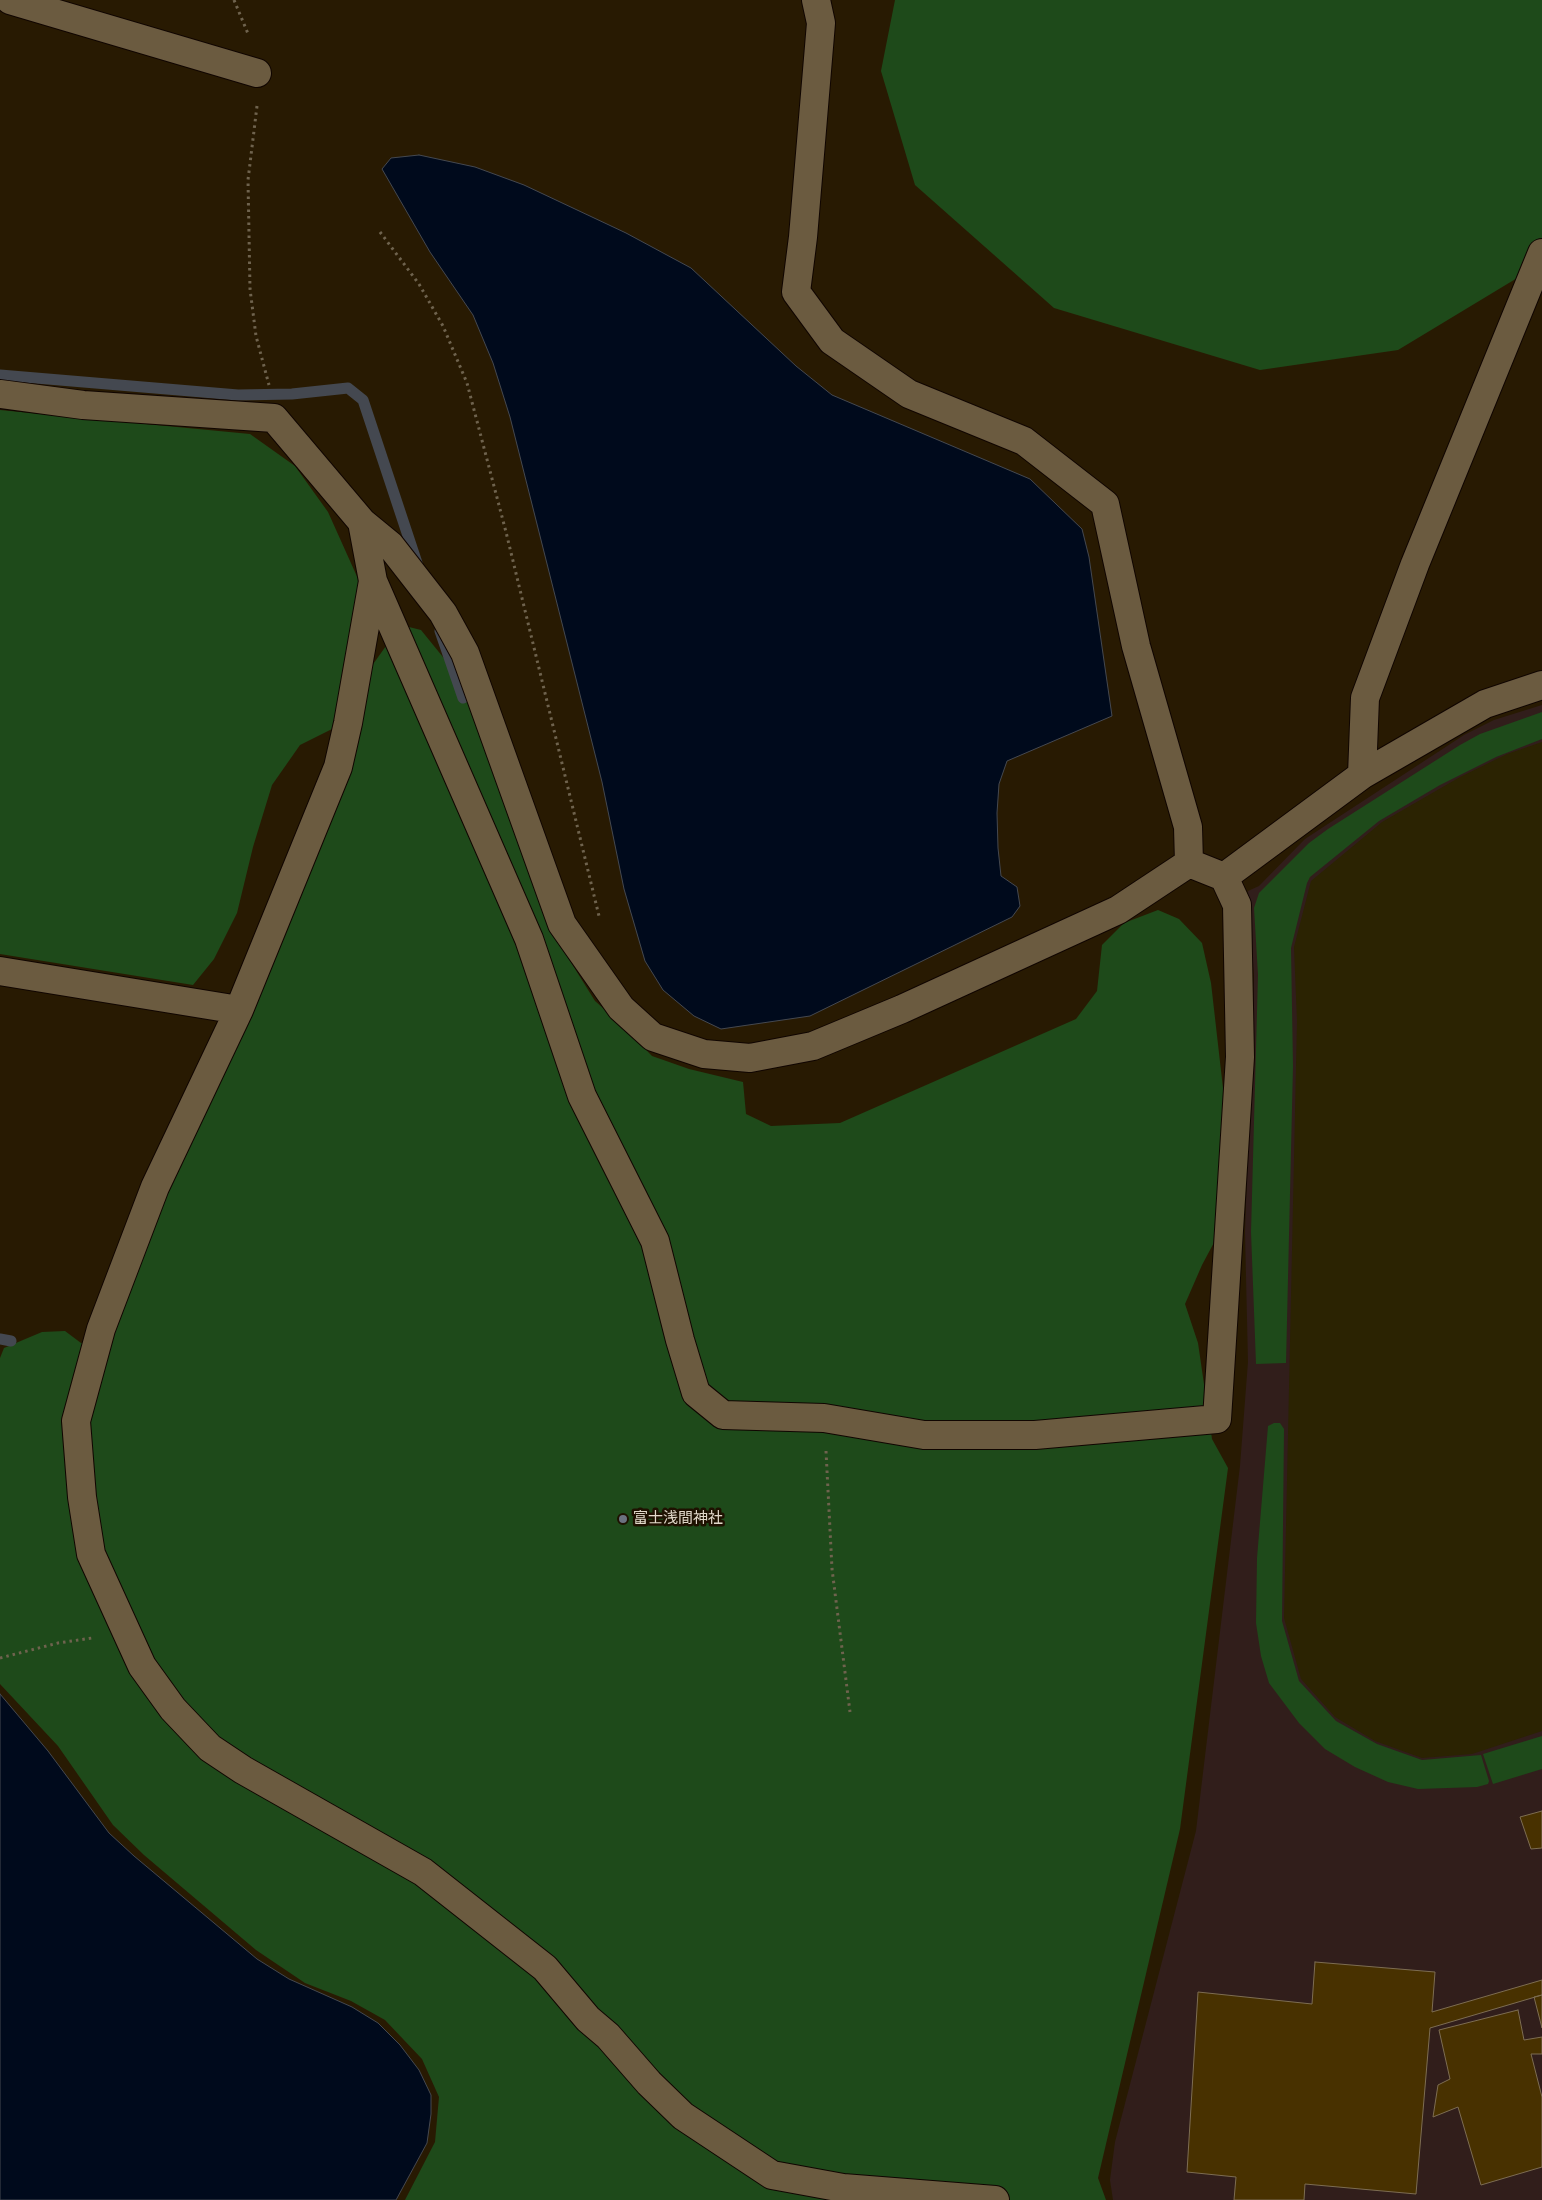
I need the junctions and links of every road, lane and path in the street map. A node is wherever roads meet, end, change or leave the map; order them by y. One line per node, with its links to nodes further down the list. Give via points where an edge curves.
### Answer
1 (10, 0): 4 (street)
2 (234, 0): 4 (path, via 255,51)
3 (816, 0): 13 (street, via 821,23 796,292 832,341 901,389 1024,441 1105,504 1136,646 1188,827)
4 (257, 73): 8 (path, via 258,101 248,180 250,289 256,336 274,406)
5 (380, 232): 15 (path, via 419,284 443,326 467,383)
6 (1542, 253): 12 (street, via 1418,555 1365,698)
7 (0, 394): 8 (street, via 83,404)
8 (274, 418): 9 (street)
9 (362, 522): 10 (street); 13 (street, via 390,545 443,613 465,653 562,924 621,1008 653,1037 704,1054 750,1058 814,1046 902,1010 1118,910)
10 (373, 581): 17 (street, via 338,767); 18 (street, via 529,939 582,1096 655,1241 696,1393 723,1415)
11 (1542, 685): 12 (street, via 1486,704)
12 (1362, 775): 14 (street)
13 (1189, 863): 14 (street)
14 (1224, 877): 18 (street, via 1237,905 1240,1057 1216,1419 1035,1435 924,1435)
15 (600, 920)
16 (0, 971): 17 (street)
17 (239, 1010): 19 (street, via 155,1187 102,1329 76,1421 82,1497 91,1554)
18 (824, 1418): 21 (path, via 832,1569)
19 (128, 1633): 20 (path, via 58,1643); 22 (street, via 142,1666 173,1709 210,1748 424,1872 545,1968 588,2019 683,2116 772,2175 843,2188)
20 (0, 1658)
21 (850, 1712)
22 (994, 2200)

